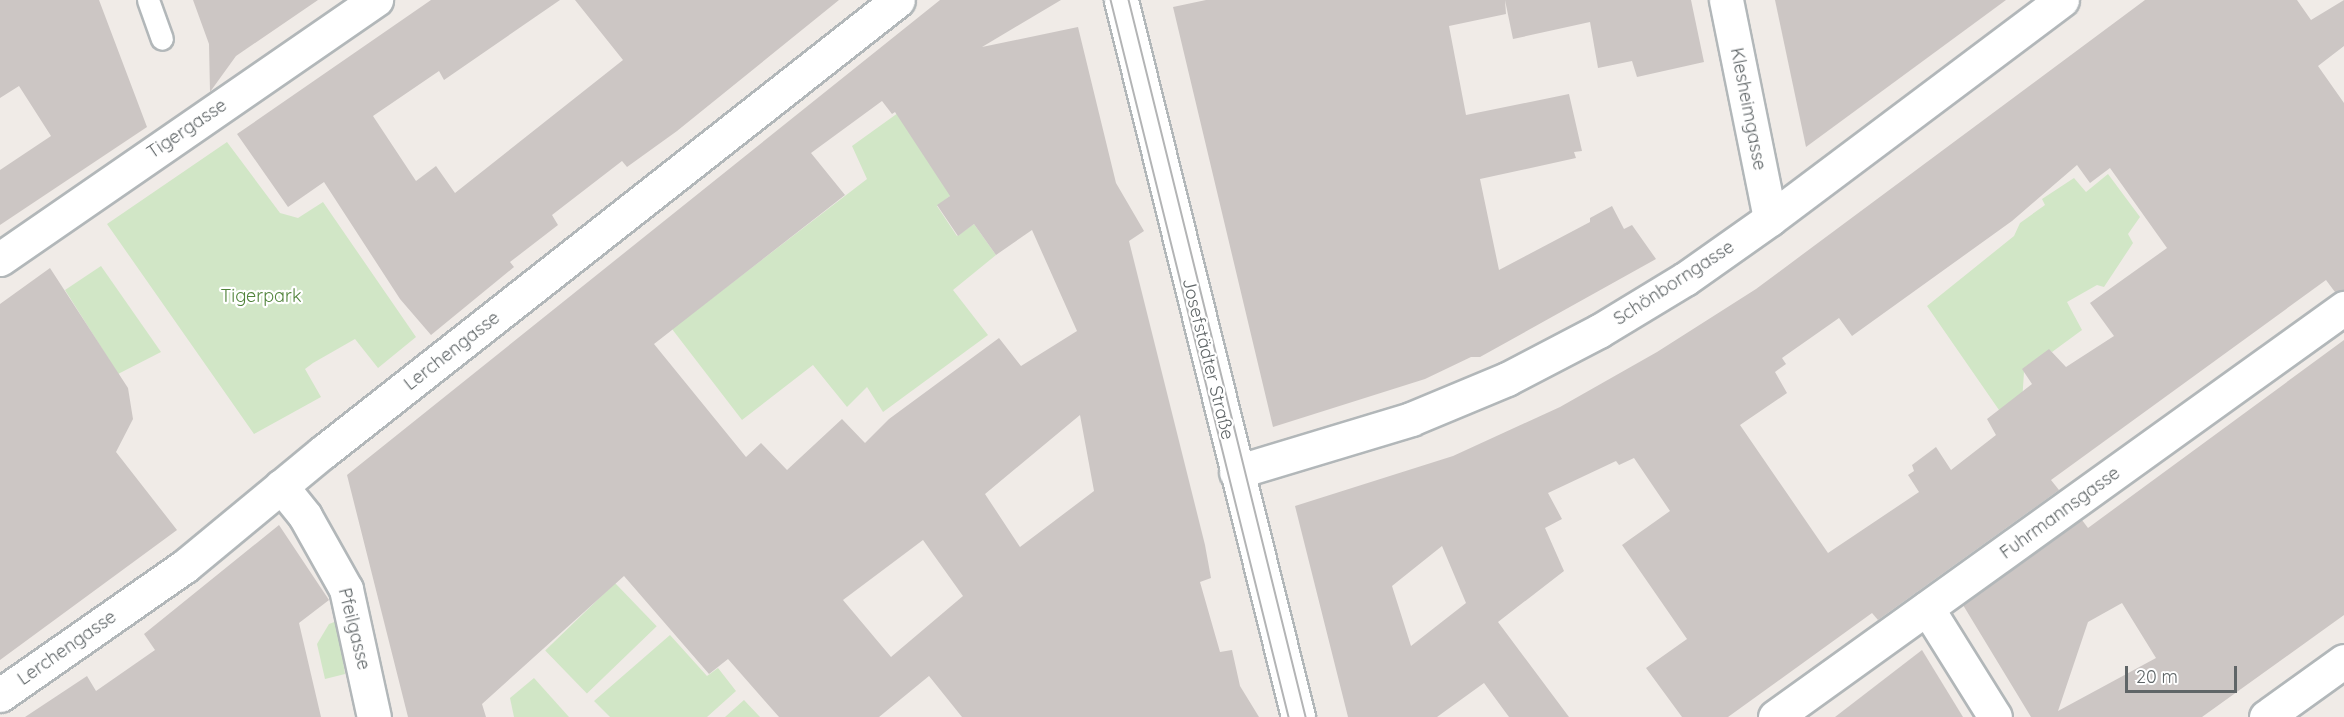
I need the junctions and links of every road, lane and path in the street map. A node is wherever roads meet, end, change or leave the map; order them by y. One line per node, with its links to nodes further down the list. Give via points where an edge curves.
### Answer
1 (148, 0): 7 (lane)
2 (376, 0): 9 (street, Tigergasse)
3 (898, 0): 12 (street, Lerchengasse)
4 (1121, 0): 11 (street, Josefstädter Straße)
5 (1726, 0): 8 (street, Klesheimgasse)
6 (2062, 0): 8 (street, Schönborngasse)
7 (162, 39)
8 (1770, 219): 11 (street, Schönborngasse, via 1685,279 1507,379 1411,419)
9 (0, 259)
10 (2344, 308): 13 (street, Fuhrmannsgasse)
11 (1236, 472): 17 (street, Josefstädter Straße)
12 (281, 486): 15 (street, Lerchengasse, via 185,566); 16 (street, Pfeilgasse, via 305,516 346,589)
13 (1927, 608): 18 (street, Fuhrmannsgasse); 19 (street)
14 (2344, 662): 20 (street)
15 (0, 695)
16 (374, 717)
17 (1298, 717)
18 (1775, 717)
19 (1995, 717)
20 (2266, 717)

